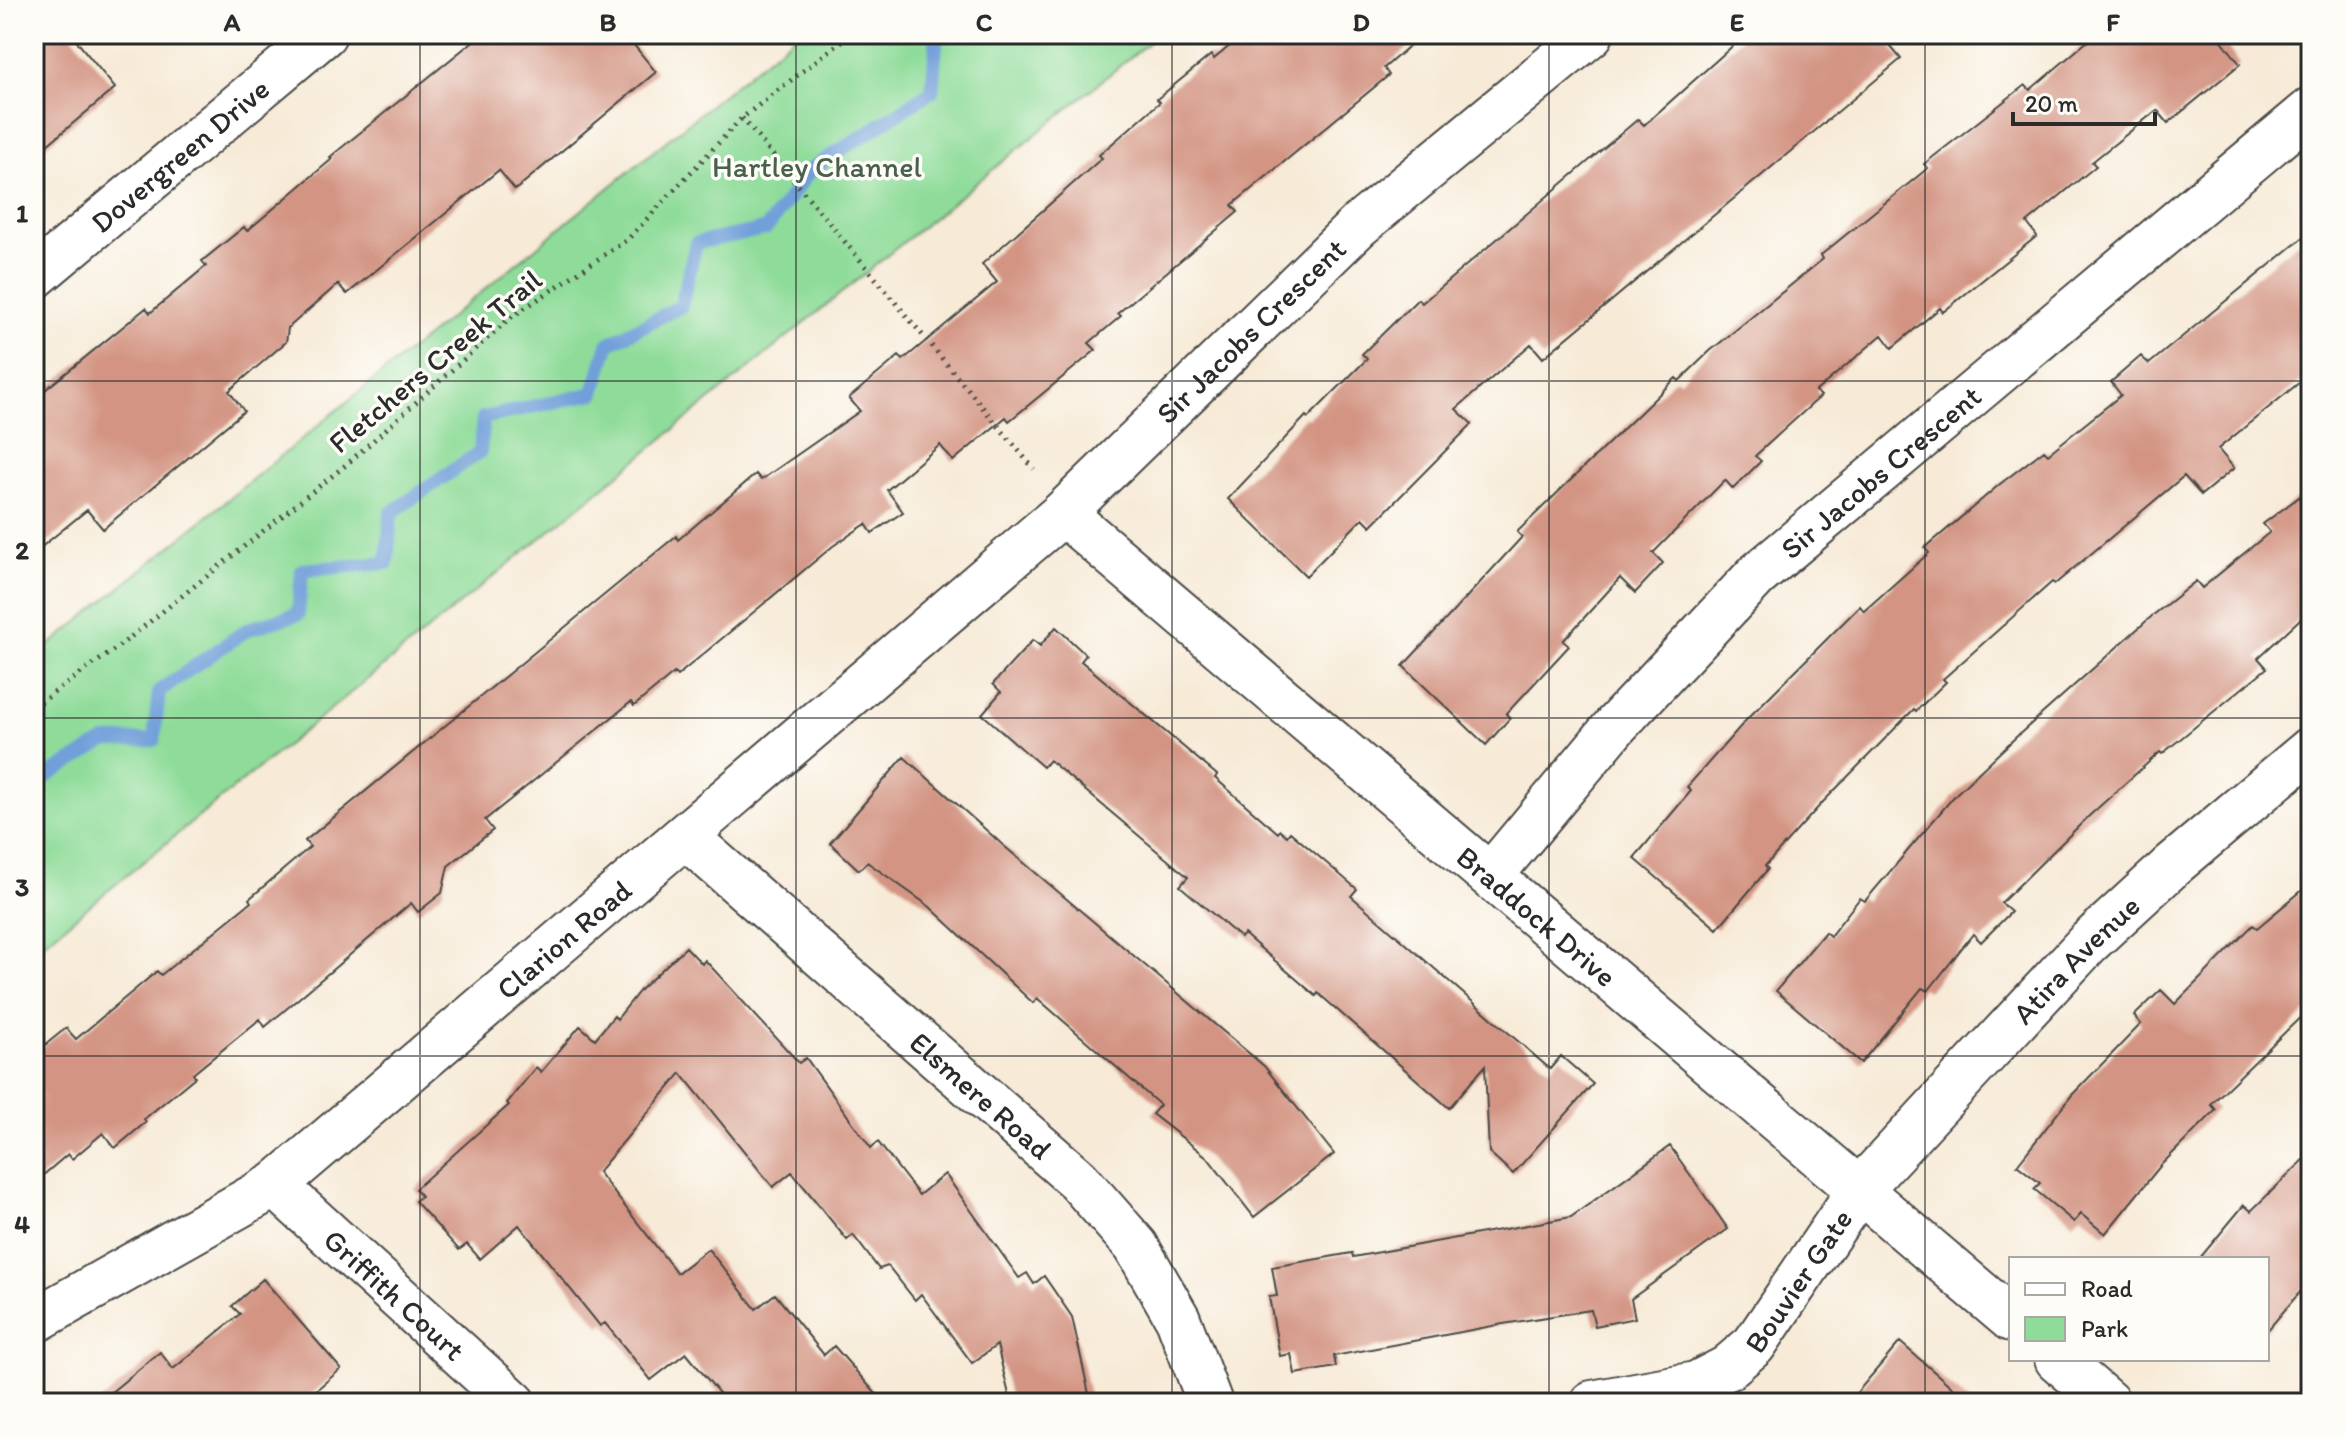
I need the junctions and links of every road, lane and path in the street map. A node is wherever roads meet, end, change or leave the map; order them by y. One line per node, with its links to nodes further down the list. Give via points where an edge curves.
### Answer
1 (324, 34): 6 (street, Dovergreen Drive)
2 (851, 34): 5 (path, Fletchers Creek Trail)
3 (1591, 34): 8 (street, Sir Jacobs Crescent, via 1358,226)
4 (2311, 110): 12 (street, Sir Jacobs Crescent, via 1756,576 1615,726)
5 (742, 118): 7 (path); 9 (path, Fletchers Creek Trail, via 628,239 510,318 347,464 122,644)
6 (34, 277)
7 (1034, 469)
8 (1063, 513): 11 (street, Clarion Road); 12 (street, Braddock Drive)
9 (34, 707)
10 (2311, 749): 14 (street, Atira Avenue, via 2088,943)
11 (686, 837): 13 (street, Clarion Road); 19 (street, Elsmere Road, via 1078,1180 1136,1246 1178,1319)
12 (1491, 875): 14 (street, Braddock Drive)
13 (275, 1185): 16 (street, Clarion Road); 18 (street, Griffith Court)
14 (1860, 1189): 15 (street, Braddock Drive); 20 (street, Bouvier Gate, via 1754,1345 1727,1368 1696,1384)
15 (2009, 1317)
16 (34, 1321)
17 (2059, 1361): 21 (street)
18 (514, 1403)
19 (1210, 1403)
20 (1592, 1403)
21 (2108, 1403)

